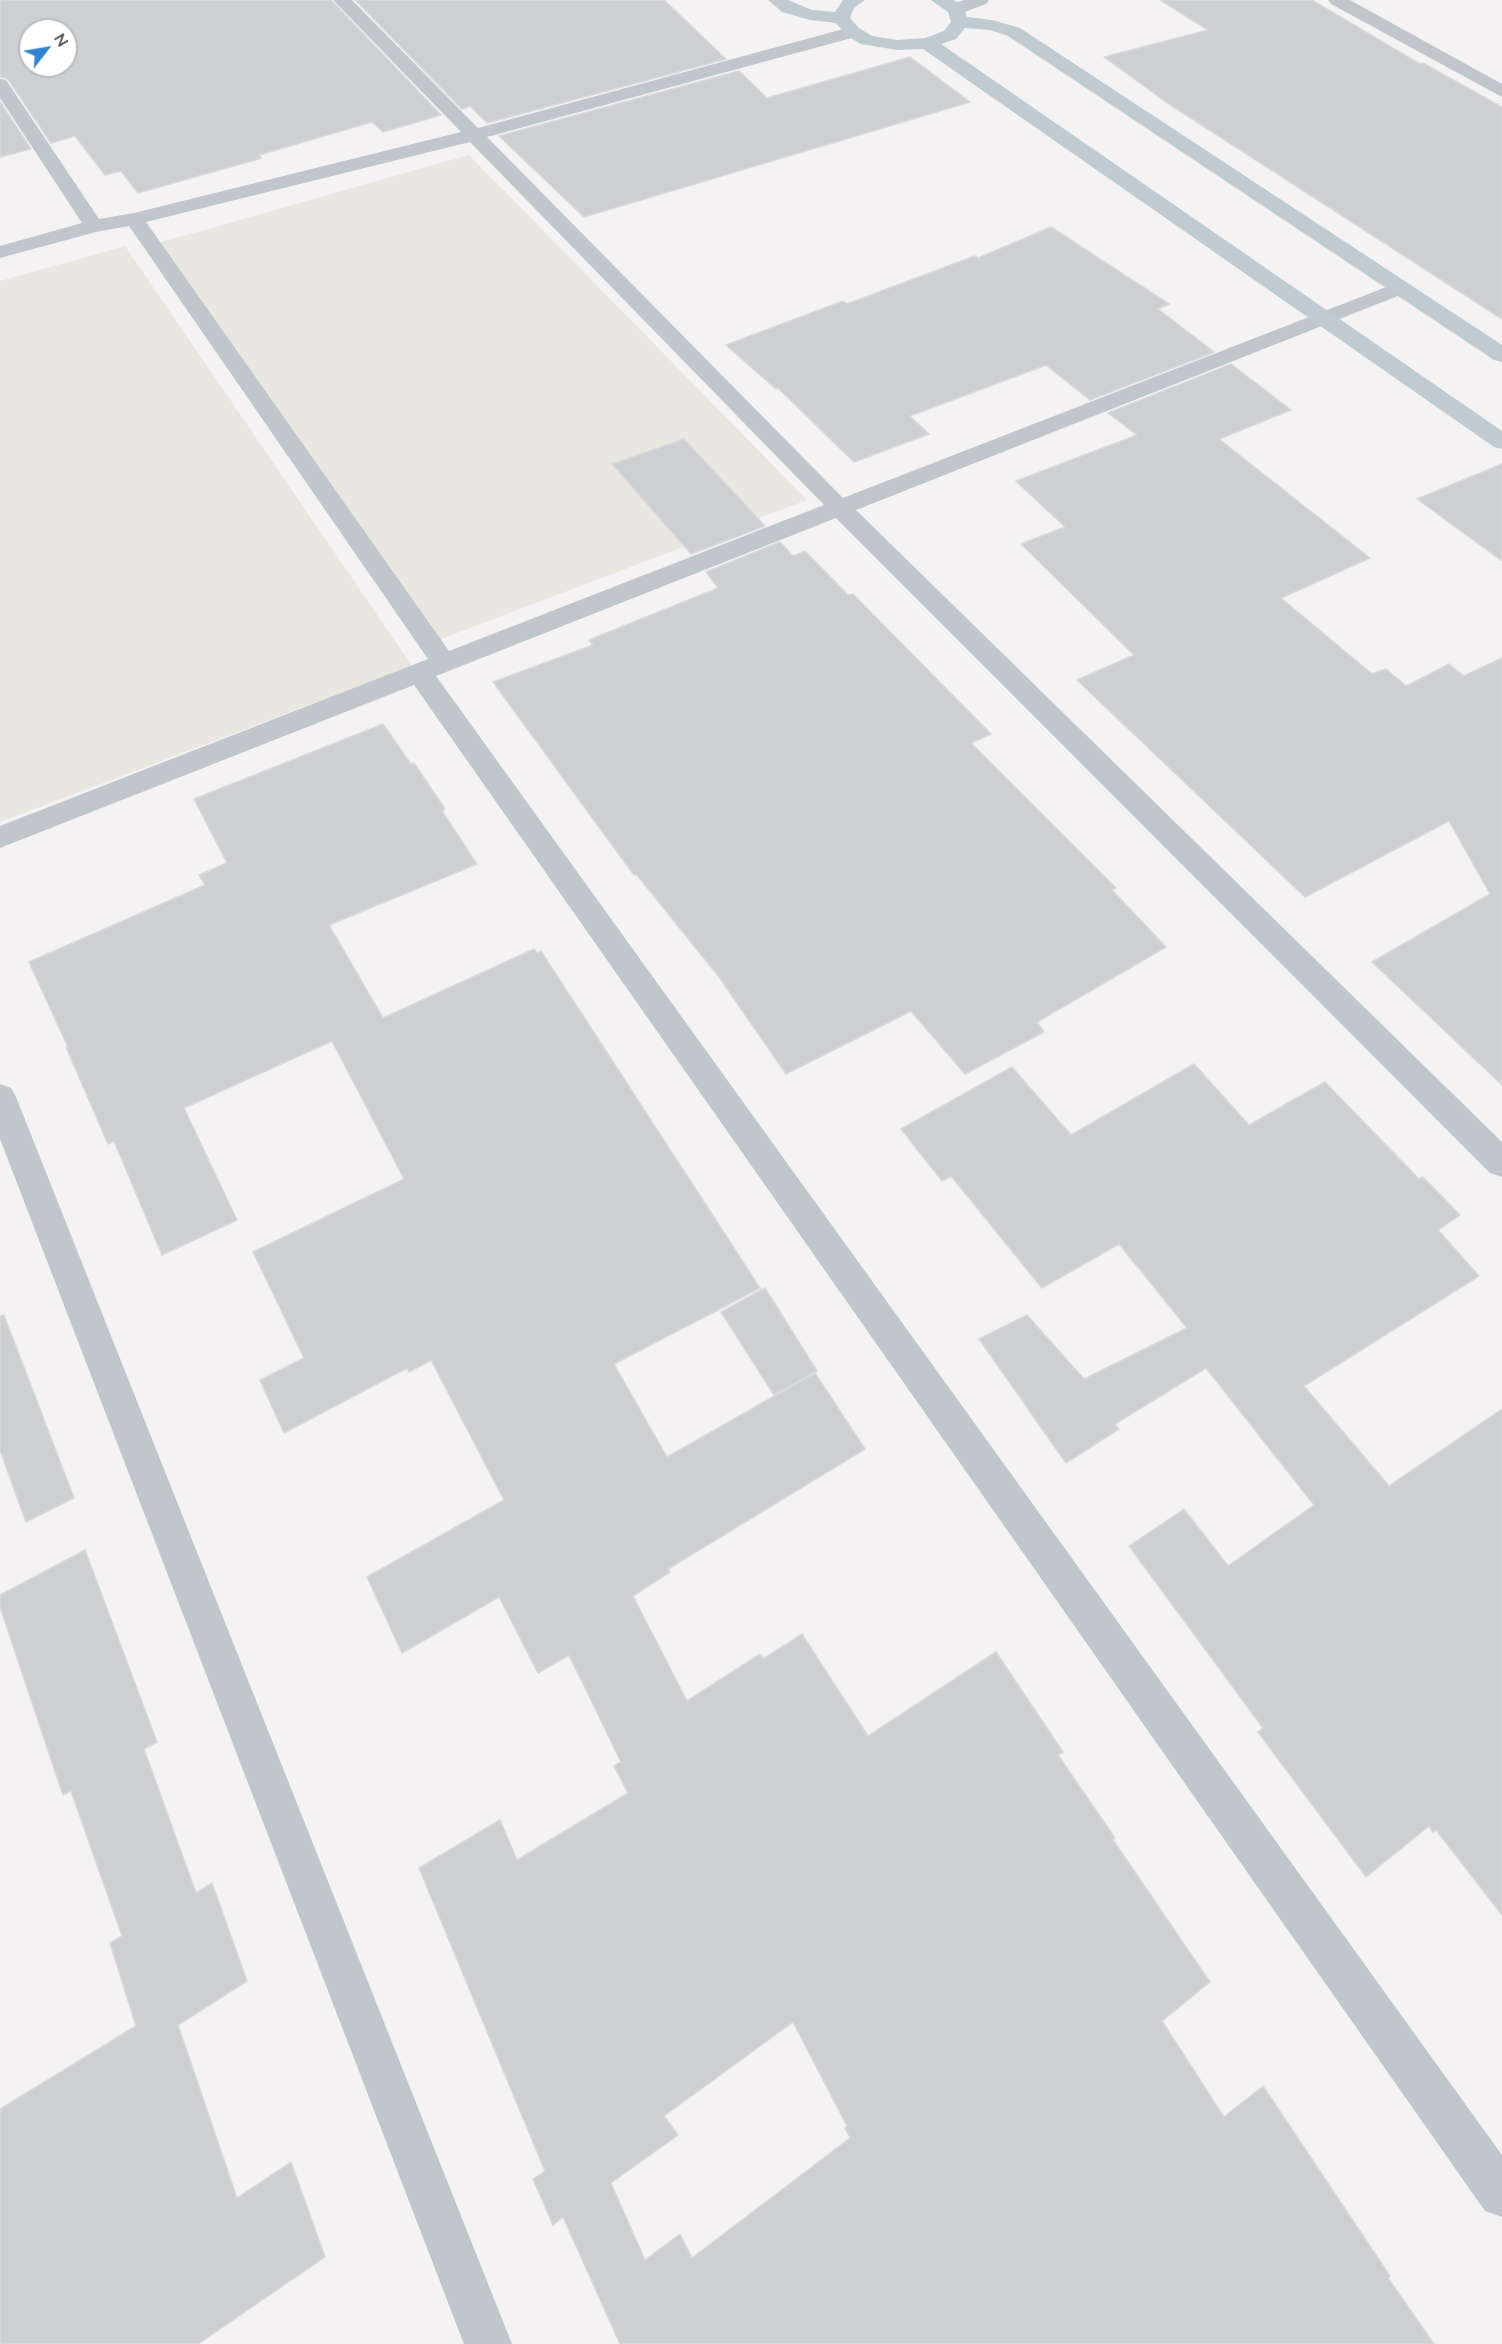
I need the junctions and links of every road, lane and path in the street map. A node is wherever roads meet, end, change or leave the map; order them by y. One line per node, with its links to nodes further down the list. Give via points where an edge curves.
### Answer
1 (342, 0): 12 (street)
2 (777, 0): 8 (main road, via 788,8)
3 (856, 0): 8 (main road, via 847,5)
4 (940, 0): 7 (main road)
5 (980, 0): 7 (street)
6 (1337, 0): 11 (street)
7 (958, 16): 9 (main road, via 950,35); 16 (main road, via 1014,32)
8 (847, 25): 9 (main road, via 867,40 897,45); 12 (street)
9 (927, 43): 17 (main road)
10 (0, 84): 14 (street)
11 (1502, 91)
12 (474, 135): 13 (street); 20 (street)
13 (134, 219): 14 (street); 21 (street)
14 (94, 226): 15 (street)
15 (0, 252)
16 (1401, 288): 17 (street); 18 (main road)
17 (1323, 318): 19 (main road); 20 (street)
18 (1502, 355)
19 (1502, 442)
20 (840, 508): 21 (street); 24 (street)
21 (431, 668): 22 (street); 25 (street)
22 (0, 837)
23 (0, 1097): 26 (street)
24 (1502, 1163)
25 (1502, 2194)
26 (488, 2344)

